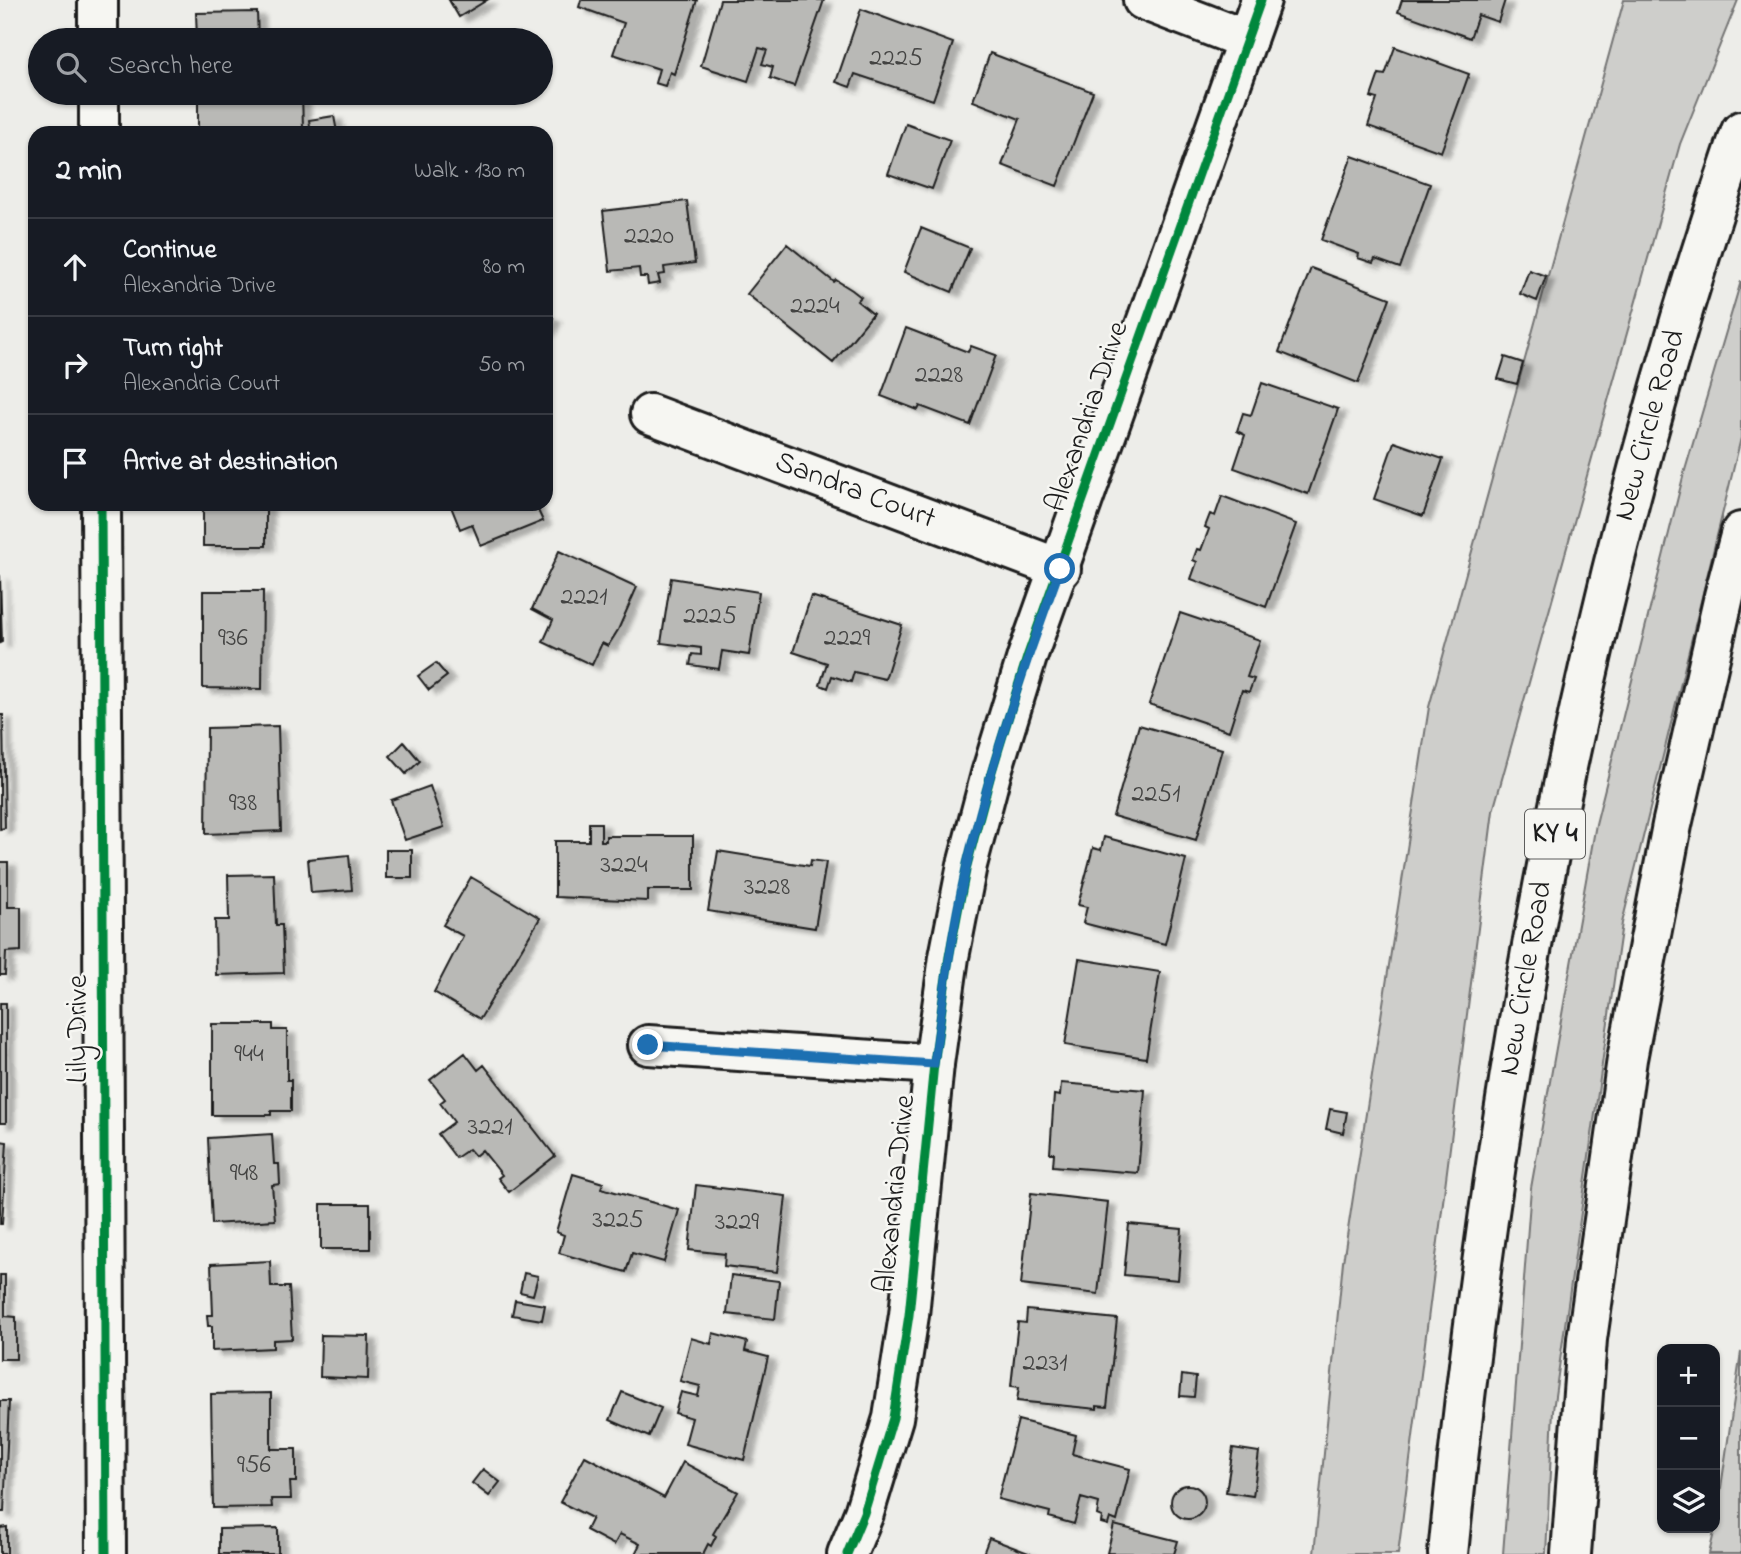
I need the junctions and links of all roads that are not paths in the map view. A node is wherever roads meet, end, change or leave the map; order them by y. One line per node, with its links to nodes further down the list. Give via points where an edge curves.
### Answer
1 (98, 0): 4 (main road)
2 (1143, 0): 5 (main road)
3 (1261, 0): 5 (main road, Alexandria Drive)
4 (99, 28)
5 (1247, 40): 12 (main road, Alexandria Drive)
6 (99, 105): 7 (main road)
7 (99, 126)
8 (1741, 131): 17 (main road, New Circle Road / KY 4, via 1651,422 1586,683 1539,907 1493,1172)
9 (650, 414): 12 (main road, Sandra Court)
10 (101, 511): 15 (main road, Lily Drive)
11 (1741, 532): 18 (main road, via 1672,825 1627,1059 1587,1339)
12 (1060, 569): 14 (main road, Alexandria Drive, via 1027,657 967,865)
13 (648, 1045): 14 (main road)
14 (934, 1064): 16 (main road, Alexandria Drive, via 909,1315 893,1418)
15 (106, 1554)
16 (847, 1554)
17 (1448, 1554)
18 (1571, 1554)

